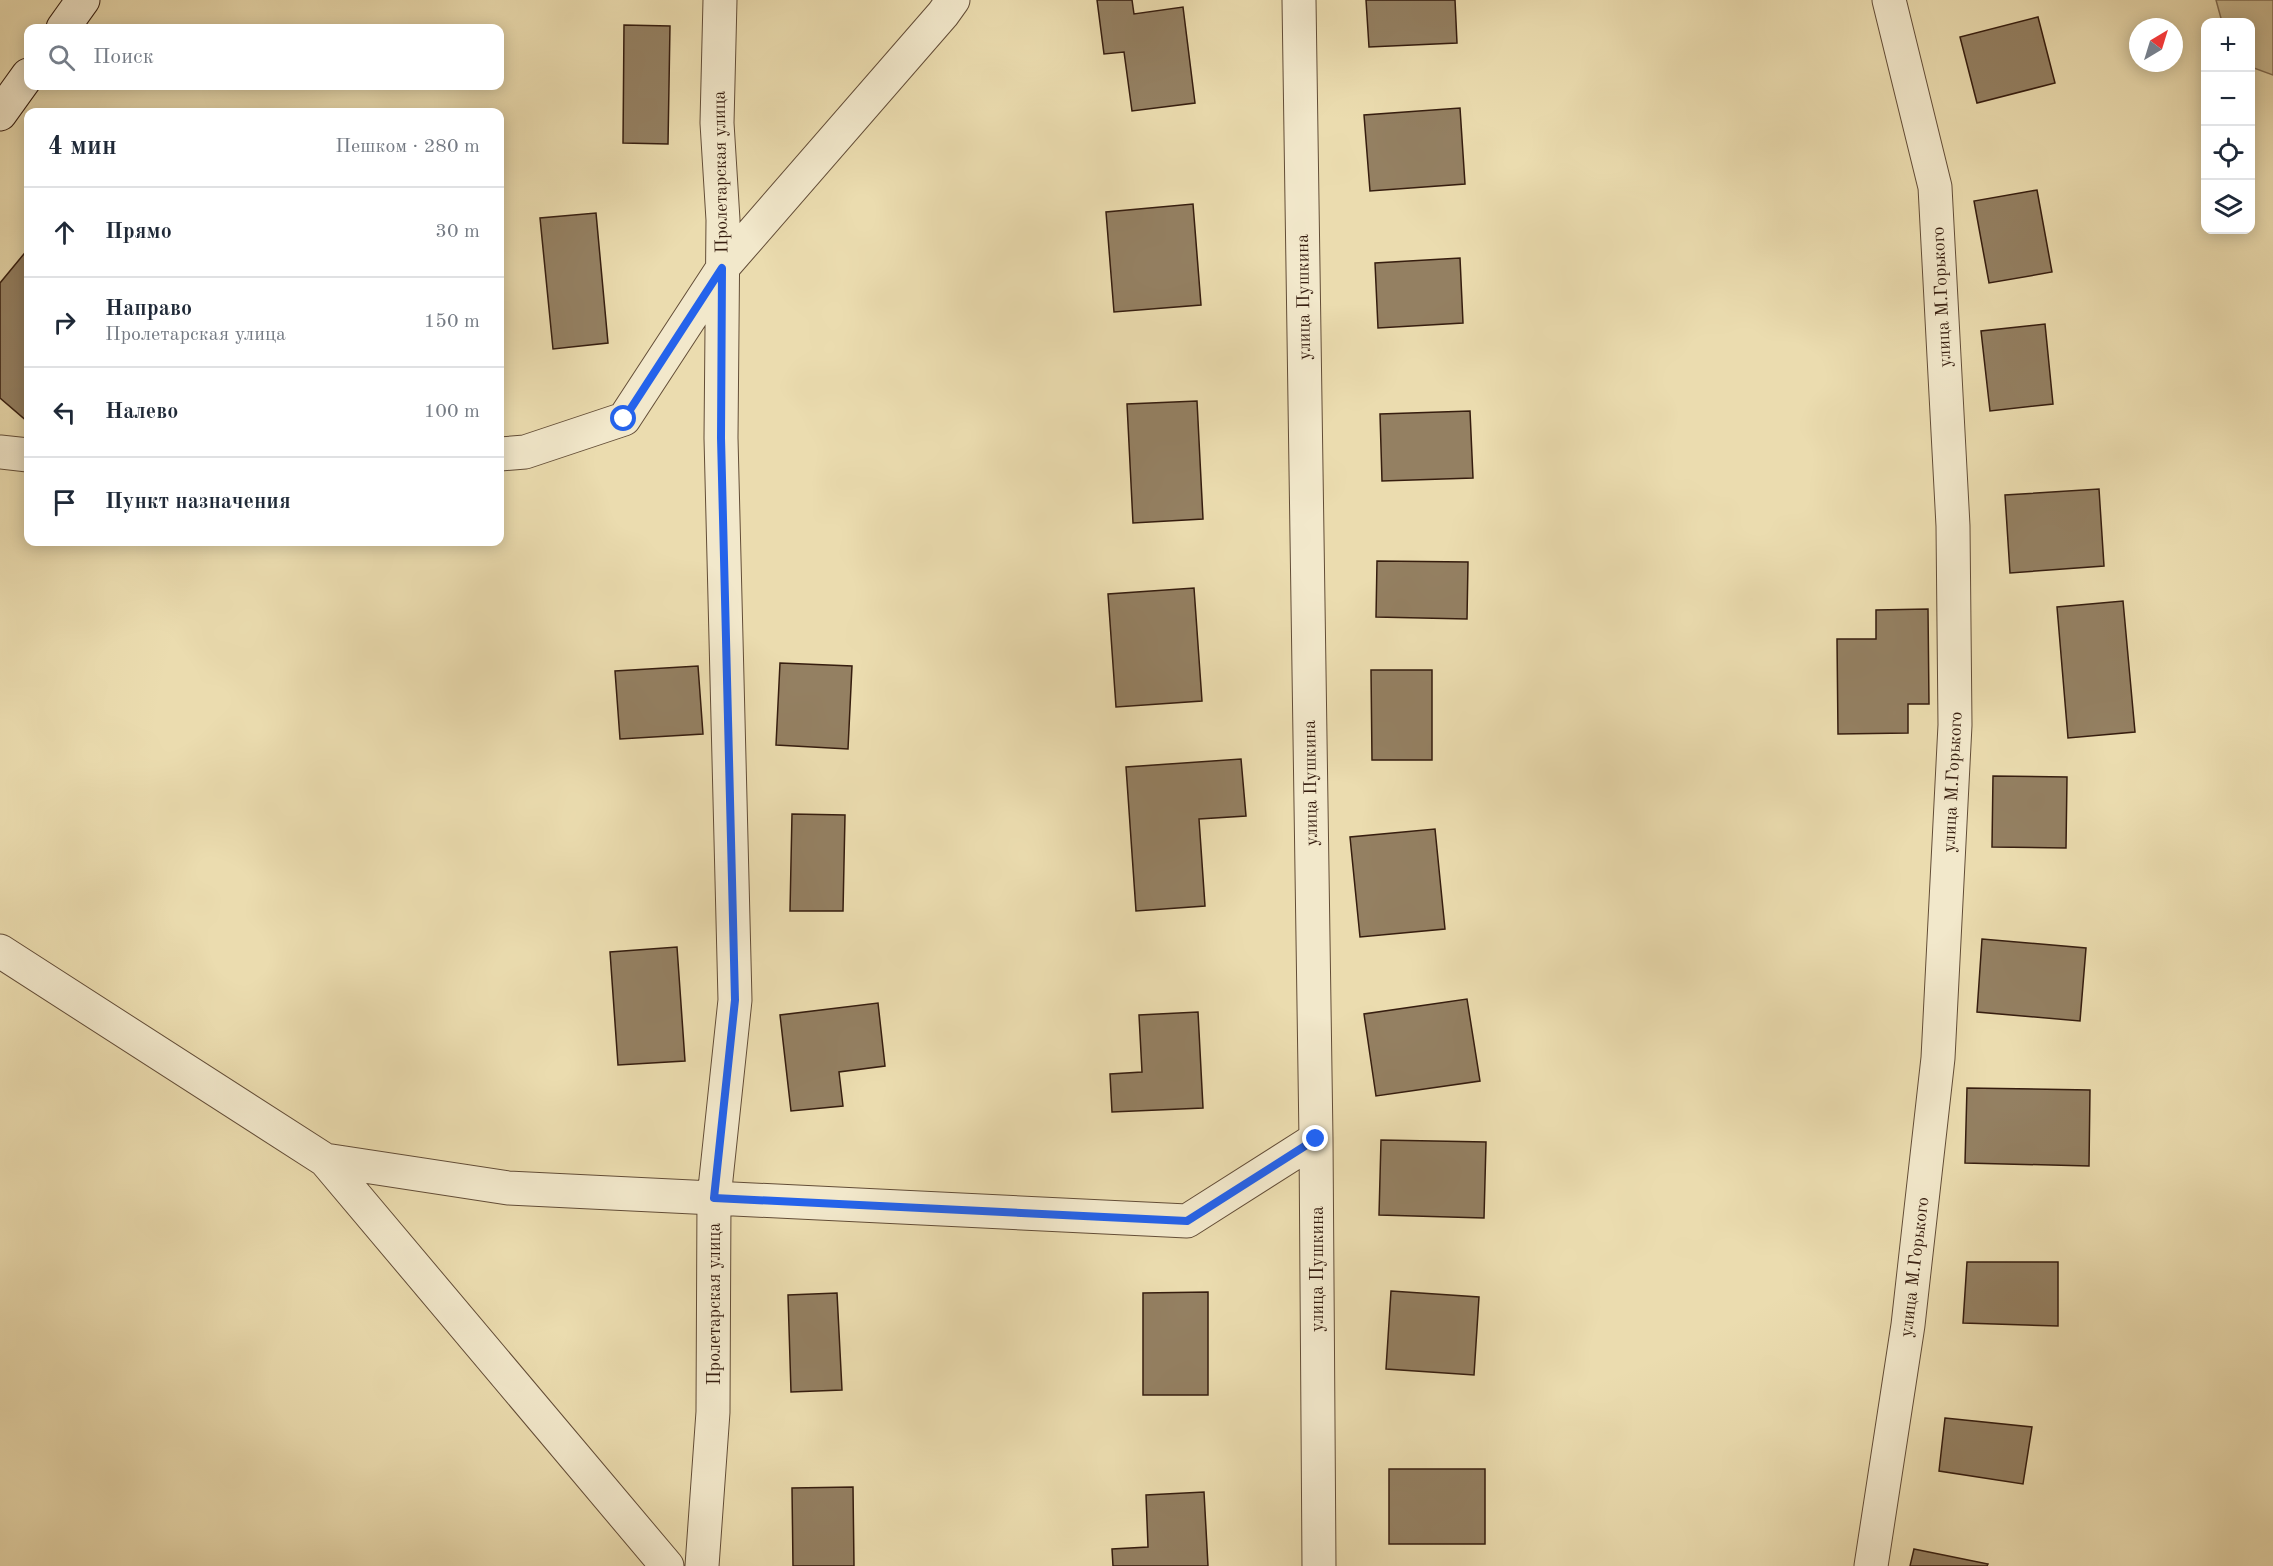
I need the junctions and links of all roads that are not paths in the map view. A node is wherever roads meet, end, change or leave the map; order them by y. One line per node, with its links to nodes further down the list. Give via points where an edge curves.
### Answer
1 (83, 0): 6 (street)
2 (720, 0): 9 (street, Пролетарская улица, via 717,123)
3 (953, 0): 9 (street)
4 (1299, 0): 14 (street, улица Пушкина)
5 (1890, 0): 20 (street, улица М.Горького, via 1935,187 1953,526 1955,725 1938,1058 1908,1325)
6 (66, 24)
7 (24, 81): 8 (street)
8 (0, 114)
9 (722, 268): 11 (street, via 624,419 525,452); 16 (street, Пролетарская улица, via 721,438 735,1000)
10 (0, 452): 12 (street)
11 (504, 454)
12 (24, 455)
13 (0, 951): 15 (street)
14 (1316, 1139): 16 (street, via 1187,1221); 19 (street, улица Пушкина)
15 (326, 1160): 16 (street, via 508,1188); 17 (street)
16 (714, 1198): 18 (street, Пролетарская улица, via 713,1412)
17 (667, 1566)
18 (702, 1566)
19 (1319, 1566)
20 (1871, 1566)

